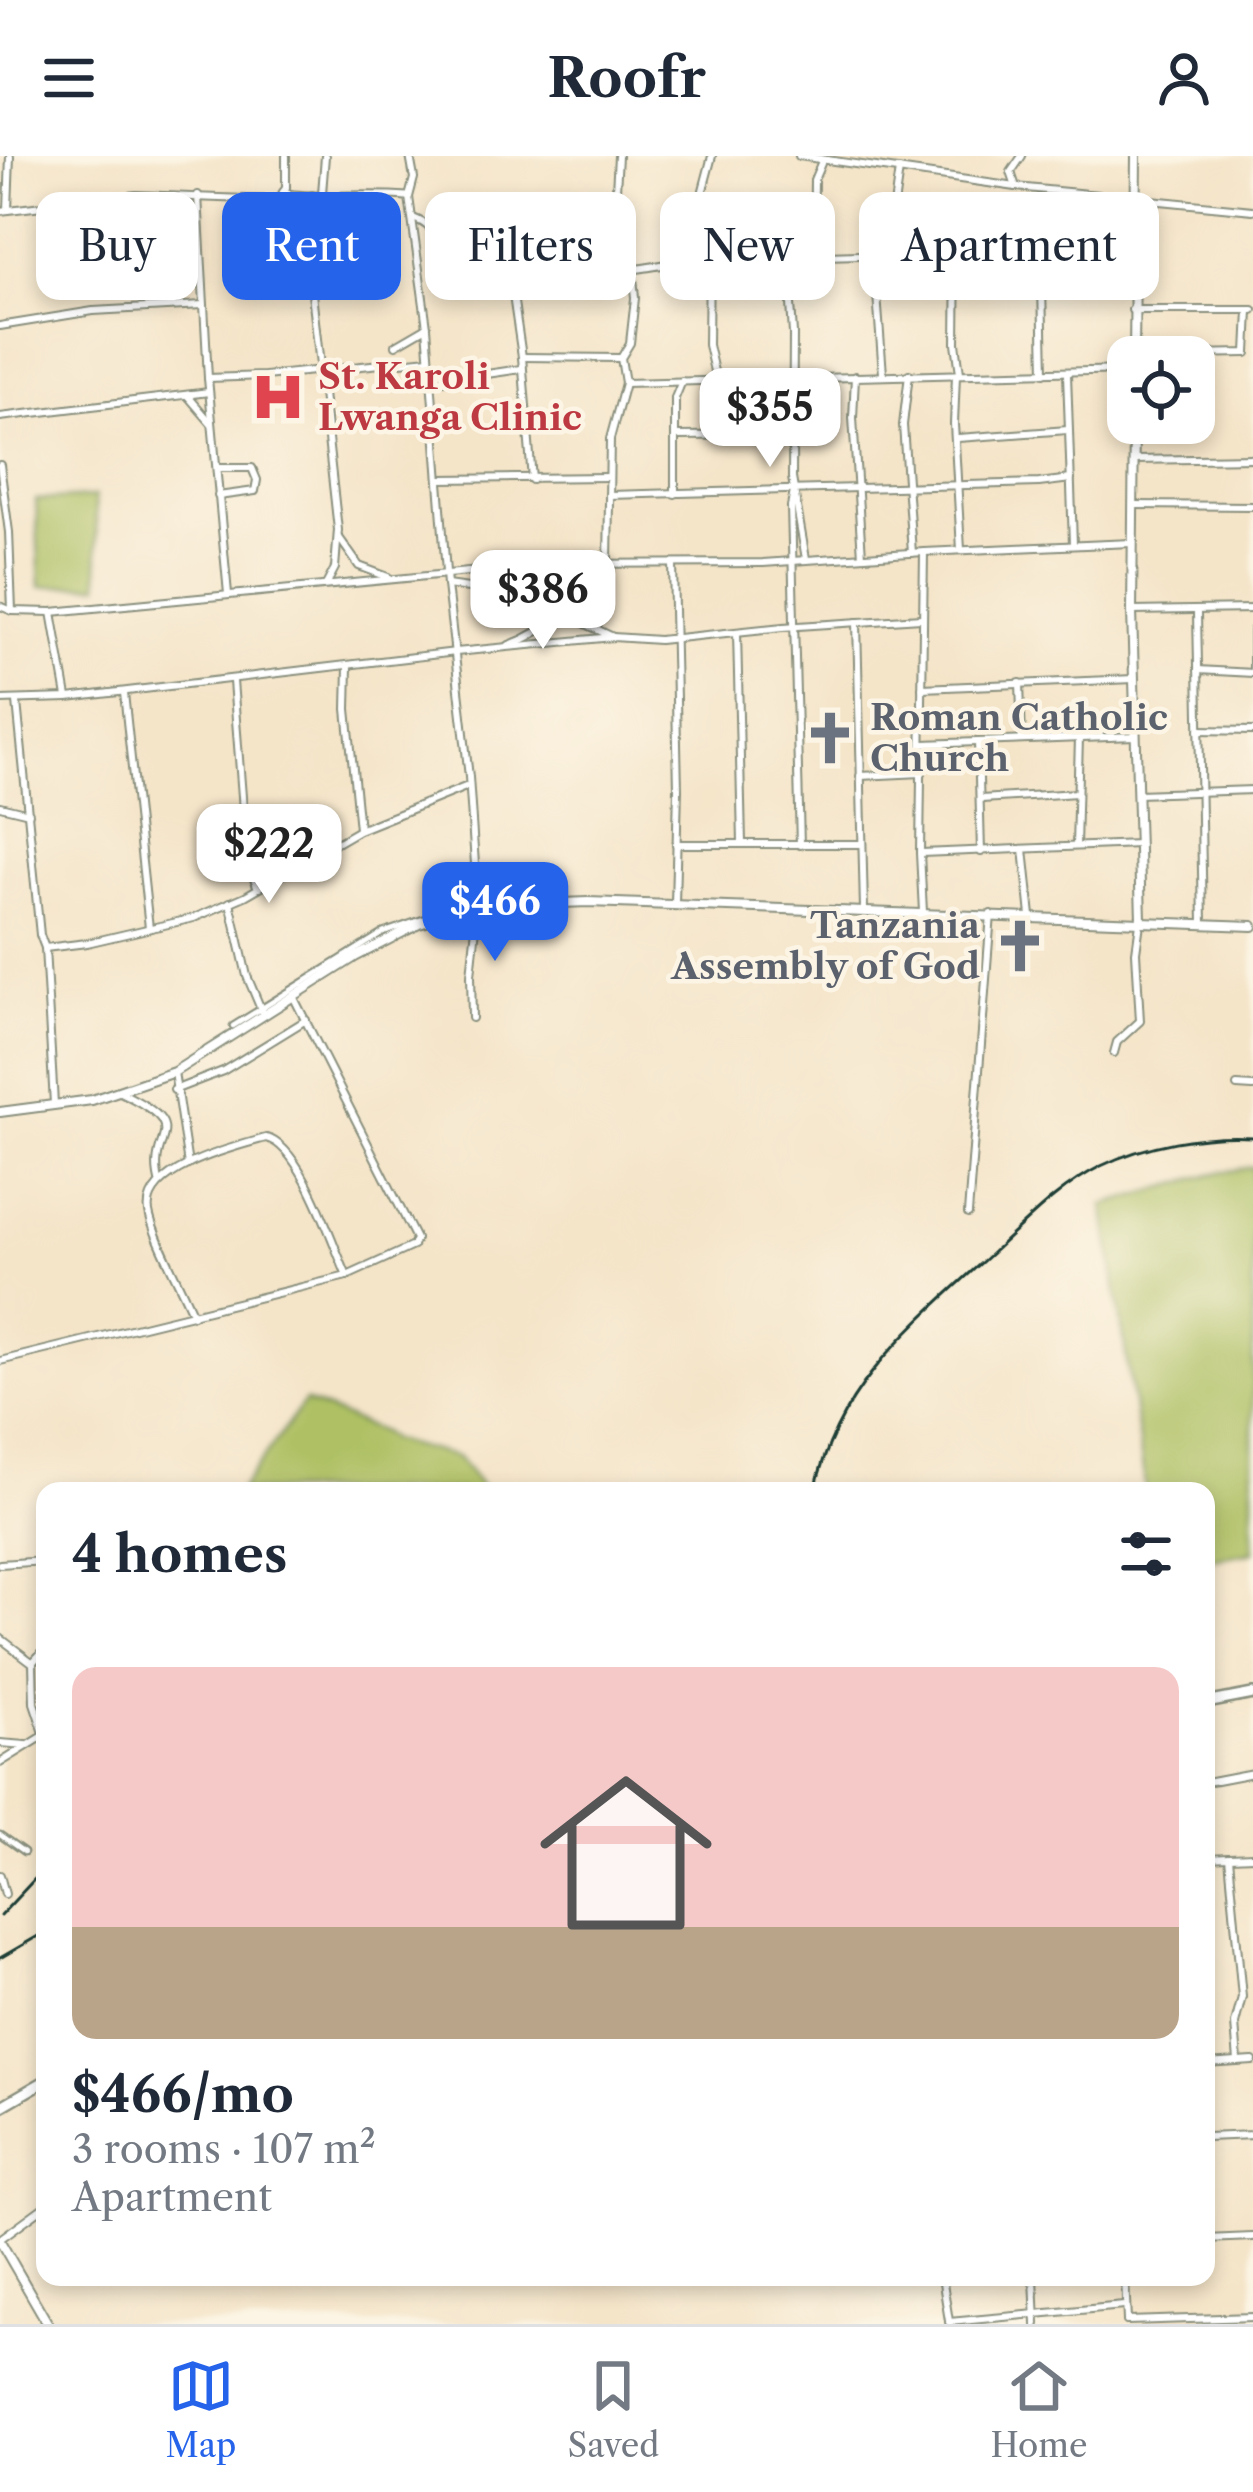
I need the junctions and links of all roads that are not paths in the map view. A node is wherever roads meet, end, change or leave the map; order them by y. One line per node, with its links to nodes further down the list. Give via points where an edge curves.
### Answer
1 (10, 156): 28 (street)
2 (286, 156): 13 (street)
3 (325, 156): 14 (street)
4 (410, 156): 24 (street)
5 (618, 156): 15 (street)
6 (712, 156): 16 (street)
7 (799, 156): 10 (street)
8 (1022, 156): 12 (street, via 1010,172)
9 (1136, 156): 20 (street)
10 (823, 160): 11 (street); 17 (street)
11 (899, 170): 12 (street); 18 (street)
12 (1016, 187): 19 (street)
13 (284, 192)
14 (322, 192)
15 (616, 192)
16 (703, 192)
17 (814, 192)
18 (896, 192)
19 (1070, 192)
20 (1134, 192)
21 (198, 195): 22 (street); 40 (street)
22 (222, 196)
23 (401, 197): 24 (street)
24 (409, 197): 29 (street)
25 (1159, 201): 27 (street)
26 (36, 206): 28 (street)
27 (1253, 210)
28 (4, 211)
29 (413, 218): 30 (street); 44 (street)
30 (425, 222)
31 (313, 300): 51 (street)
32 (514, 300): 48 (street)
33 (635, 300): 49 (street)
34 (708, 300): 62 (street)
35 (791, 300): 61 (street)
36 (878, 300): 54 (street)
37 (956, 300): 58 (street)
38 (1042, 300): 56 (street)
39 (1132, 300): 41 (street)
40 (202, 305): 43 (street); 60 (street)
41 (1132, 310): 42 (street); 45 (street)
42 (1251, 310): 47 (street, via 1246,353)
43 (0, 326)
44 (427, 327): 46 (street); 50 (street)
45 (1133, 336)
46 (395, 345)
47 (1215, 354)
48 (522, 357): 49 (street); 52 (street)
49 (621, 358): 65 (street)
50 (429, 359): 51 (street); 64 (street)
51 (317, 368): 60 (street); 92 (street)
52 (521, 369): 64 (street); 82 (street)
53 (1107, 371): 57 (street)
54 (884, 374): 55 (street); 59 (street)
55 (909, 374): 58 (street); 84 (street)
56 (1043, 374): 57 (street); 58 (street)
57 (1067, 374): 70 (street)
58 (958, 375): 73 (street)
59 (855, 376): 61 (street); 85 (street)
60 (208, 378): 66 (street)
61 (790, 378): 62 (street); 71 (street)
62 (716, 380): 63 (street)
63 (682, 381): 65 (street); 72 (street)
64 (432, 382): 80 (street)
65 (625, 383): 79 (street)
66 (209, 392): 67 (street); 69 (street)
67 (187, 395): 68 (street); 69 (street)
68 (0, 417)
69 (214, 425): 78 (street)
70 (1068, 430): 73 (street); 81 (street)
71 (791, 435): 72 (street); 86 (street)
72 (677, 436): 87 (street)
73 (957, 438): 83 (street)
74 (1134, 444): 76 (street)
75 (1253, 458): 76 (street)
76 (1134, 460): 90 (street)
77 (0, 465): 93 (street)
78 (217, 468): 89 (street); 89 (street, via 252,468 257,480 254,491)
79 (609, 477): 82 (street); 88 (street)
80 (440, 479): 82 (street); 105 (street)
81 (1071, 479): 83 (street); 95 (street)
82 (532, 480)
83 (958, 486): 84 (street); 96 (street)
84 (909, 488): 85 (street); 98 (street)
85 (858, 489): 86 (street); 99 (street)
86 (794, 491): 87 (street); 100 (street); 101 (street)
87 (675, 494): 88 (street)
88 (609, 495): 103 (street)
89 (218, 496): 107 (street)
90 (1134, 505): 91 (street); 94 (street)
91 (1253, 506)
92 (338, 530): 104 (street, via 355,562); 106 (street)
93 (4, 532): 110 (street)
94 (1134, 543): 95 (street); 111 (street)
95 (1073, 545): 96 (street)
96 (961, 550): 97 (street)
97 (924, 552): 98 (street); 115 (street)
98 (912, 553): 99 (street)
99 (862, 556): 100 (street)
100 (806, 559): 101 (street)
101 (794, 560): 102 (street); 117 (street)
102 (673, 564): 103 (street); 121 (street)
103 (605, 565): 105 (street, via 479,568); 113 (street)
104 (396, 580): 105 (street); 106 (street)
105 (447, 580): 113 (street, via 527,596); 123 (street)
106 (326, 584): 107 (street)
107 (228, 594): 112 (street)
108 (0, 606): 110 (street)
109 (1253, 609): 114 (street)
110 (13, 611): 112 (street)
111 (1132, 611): 114 (street); 127 (street)
112 (52, 612): 132 (street)
113 (562, 612): 120 (street); 122 (street)
114 (1197, 613): 125 (street)
115 (921, 619): 116 (street); 130 (street)
116 (857, 622): 117 (street); 143 (street)
117 (795, 627): 119 (street); 157 (street)
118 (1253, 630): 126 (street)
119 (737, 632): 121 (street); 153 (street)
120 (613, 638): 121 (street); 122 (street)
121 (676, 639): 154 (street)
122 (500, 648): 123 (street)
123 (456, 652): 124 (street); 144 (street)
124 (348, 666): 128 (street); 152 (street)
125 (1198, 670): 126 (street); 135 (street)
126 (1253, 673)
127 (1135, 679): 129 (street); 137 (street)
128 (233, 681): 131 (street); 162 (street, via 247,861)
129 (1021, 683): 130 (street); 139 (street)
130 (922, 688): 141 (street)
131 (124, 692): 132 (street); 174 (street)
132 (68, 698): 134 (street)
133 (0, 700): 134 (street)
134 (16, 702): 151 (street)
135 (1199, 730): 136 (street); 147 (street)
136 (1253, 731)
137 (1139, 736): 138 (street); 148 (street)
138 (1079, 739): 139 (street); 146 (street)
139 (1022, 740): 140 (street)
140 (978, 742): 141 (street); 149 (street)
141 (923, 744): 142 (street)
142 (922, 773): 143 (street); 161 (street)
143 (860, 776): 155 (street)
144 (468, 786): 152 (street); 166 (street)
145 (1253, 790): 147 (street)
146 (1077, 793): 149 (street); 158 (street)
147 (1198, 793): 148 (street); 172 (street)
148 (1137, 794): 156 (street)
149 (981, 800): 160 (street)
150 (0, 806): 151 (street)
151 (29, 813): 175 (street)
152 (359, 830): 162 (street)
153 (742, 843): 154 (street); 157 (street)
154 (676, 844): 165 (street)
155 (861, 844): 157 (street); 167 (street)
156 (1139, 844): 158 (street); 171 (street)
157 (800, 845)
158 (1076, 846): 159 (street)
159 (1024, 849): 160 (street); 170 (street)
160 (981, 851): 161 (street)
161 (920, 853): 168 (street)
162 (258, 888): 163 (street)
163 (230, 902): 174 (street); 177 (street)
164 (464, 904): 177 (street, via 383,933)
165 (675, 904): 166 (street); 167 (street)
166 (478, 908): 176 (street, via 403,931); 178 (street)
167 (864, 910): 168 (street)
168 (923, 912): 169 (street)
169 (991, 914): 170 (street); 193 (street)
170 (1031, 916): 171 (street)
171 (1141, 920): 172 (street); 181 (street, via 1140,1021)
172 (1203, 923): 173 (street)
173 (1253, 926)
174 (149, 928): 175 (street)
175 (45, 948): 187 (street)
176 (293, 996): 177 (street); 179 (street)
177 (261, 1011): 180 (street); 182 (street)
178 (472, 1018)
179 (306, 1020): 185 (street); 194 (street, via 416,1239)
180 (233, 1026)
181 (1114, 1053)
182 (173, 1072): 185 (street); 186 (street)
183 (1237, 1086): 184 (street)
184 (1253, 1087)
185 (175, 1090): 189 (street)
186 (120, 1092): 187 (street); 190 (street, via 152,1108)
187 (54, 1106): 188 (street)
188 (0, 1112)
189 (178, 1117): 190 (street); 191 (street)
190 (166, 1132): 192 (street)
191 (188, 1165): 192 (street); 194 (street, via 266,1138 279,1142 295,1160)
192 (159, 1181): 195 (street, via 149,1212)
193 (968, 1214)
194 (347, 1276): 195 (street)
195 (193, 1315): 196 (street)
196 (0, 1361)
197 (36, 1562): 198 (street)
198 (0, 1564)
199 (0, 1638): 201 (street)
200 (36, 1659): 201 (street)
201 (33, 1663): 204 (street)
202 (1253, 1694): 203 (main road)
203 (1215, 1701)
204 (36, 1709)
205 (36, 1740): 207 (street)
206 (0, 1743): 207 (street)
207 (27, 1745): 208 (street)
208 (0, 1763)
209 (1253, 1773): 210 (street)
210 (1215, 1780)
211 (0, 1835): 212 (street)
212 (23, 1852)
213 (1253, 1856): 214 (street)
214 (1229, 1857): 215 (street); 219 (street, via 1242,1997)
215 (1215, 1858)
216 (0, 1875): 217 (street)
217 (5, 1894)
218 (1253, 2061): 219 (street)
219 (1238, 2062): 220 (street)
220 (1215, 2063)
221 (36, 2086): 222 (main road)
222 (0, 2107)
223 (1253, 2135): 224 (street)
224 (1215, 2137)
225 (36, 2213): 228 (street)
226 (1253, 2236): 227 (street)
227 (1215, 2238)
228 (0, 2240): 237 (street)
229 (943, 2286): 236 (street)
230 (1034, 2286): 233 (street)
231 (1125, 2286): 232 (street)
232 (1124, 2306): 233 (street); 235 (street)
233 (1035, 2312): 236 (street); 238 (street)
234 (1253, 2318): 235 (street)
235 (1127, 2322)
236 (949, 2323)
237 (49, 2324)
238 (1036, 2324)

